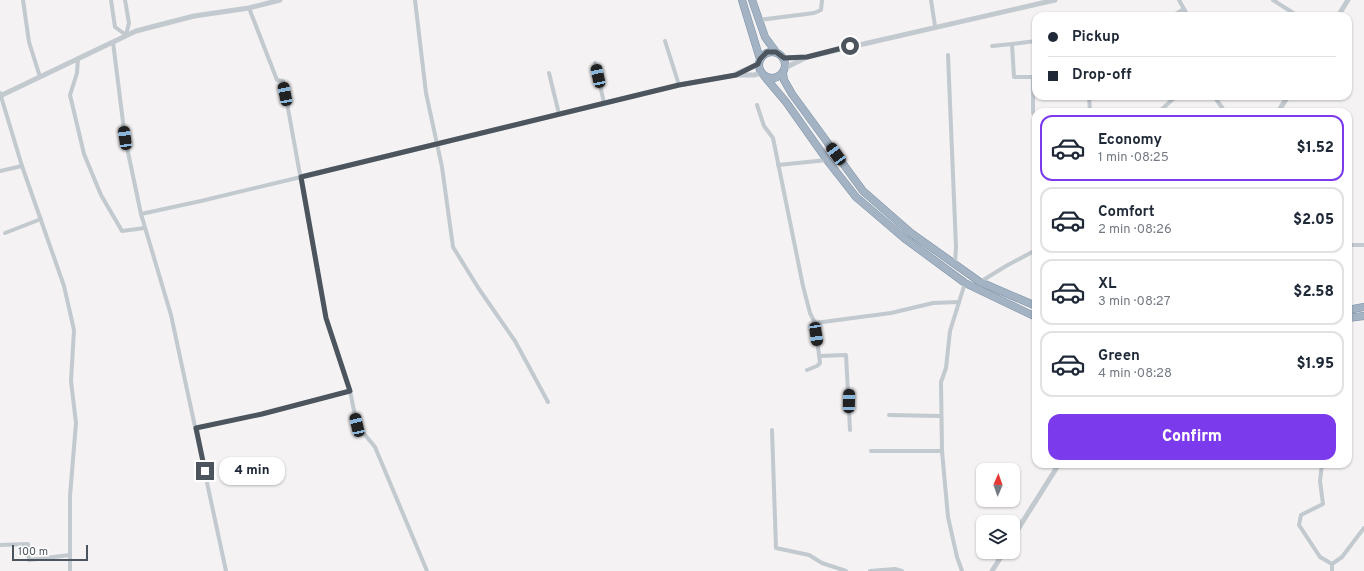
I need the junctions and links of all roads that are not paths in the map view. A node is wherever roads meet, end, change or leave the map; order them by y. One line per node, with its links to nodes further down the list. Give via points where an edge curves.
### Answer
1 (23, 0): 40 (street, via 29,42)
2 (111, 0): 23 (street, via 115,27)
3 (125, 0): 23 (street, via 129,23)
4 (280, 0): 14 (street)
5 (415, 0): 49 (street, via 426,93)
6 (742, 0): 34 (highway)
7 (752, 0): 21 (highway)
8 (822, 0): 21 (street, via 821,10 814,13)
9 (931, 0): 22 (street)
10 (1055, 0): 22 (street)
11 (1180, 0): 16 (street)
12 (1273, 0): 19 (street)
13 (1348, 0): 20 (street)
14 (267, 2): 15 (street)
15 (249, 8): 23 (street, via 194,16); 54 (street, via 277,80 282,81)
16 (1184, 9): 17 (street); 18 (street)
17 (1179, 12)
18 (1186, 12)
19 (1292, 12)
20 (1340, 12)
21 (758, 21): 29 (highway)
22 (935, 26): 31 (street)
23 (126, 35): 25 (street)
24 (665, 41): 42 (street)
25 (113, 42): 32 (street); 55 (street, via 125,138)
26 (1032, 42): 27 (street)
27 (1012, 44): 28 (street); 41 (street, via 1014,77)
28 (992, 46)
29 (776, 52): 33 (highway); 34 (highway, via 767,52)
30 (948, 55): 62 (street)
31 (807, 57): 33 (street); 36 (street)
32 (78, 58): 40 (street); 57 (street, via 77,73 70,95 84,154 101,195 122,232)
33 (784, 58): 36 (highway)
34 (759, 62): 38 (street); 39 (highway)
35 (595, 63): 45 (street)
36 (784, 70): 39 (highway, via 775,78); 62 (highway, via 784,80 792,94 863,191 910,233)
37 (549, 73): 48 (street)
38 (736, 75): 39 (street); 42 (street)
39 (763, 75): 50 (highway, via 786,102)
40 (40, 77): 43 (street)
41 (1032, 77)
42 (679, 85): 45 (street)
43 (0, 95): 52 (street)
44 (1172, 100): 47 (street)
45 (604, 103): 48 (street)
46 (757, 105): 51 (street, via 764,126 773,138)
47 (1163, 108)
48 (559, 114): 49 (street)
49 (437, 144): 54 (street); 76 (street, via 453,247 515,341)
50 (827, 160): 51 (street); 64 (highway, via 856,197 904,238)
51 (778, 165): 72 (street, via 803,286)
52 (22, 166): 53 (street); 56 (street)
53 (0, 171)
54 (301, 177): 55 (street); 75 (street, via 326,318)
55 (140, 214): 57 (street)
56 (41, 219): 58 (street); 89 (street, via 64,286 74,330 71,381 76,423 70,496)
57 (145, 228): 79 (street, via 171,315)
58 (5, 233)
59 (1352, 245): 60 (street)
60 (1364, 245)
61 (1032, 252): 63 (street)
62 (955, 264): 63 (highway)
63 (980, 282): 66 (highway)
64 (964, 283): 65 (street); 69 (highway)
65 (958, 302): 72 (street, via 932,303 891,313); 78 (street, via 941,382)
66 (1032, 304)
67 (1364, 307): 68 (highway)
68 (1352, 309)
69 (1032, 315)
70 (1364, 316): 71 (highway)
71 (1352, 318)
72 (815, 322): 73 (street)
73 (819, 356): 74 (street, via 819,365); 81 (street, via 846,355)
74 (807, 370)
75 (350, 391): 79 (street); 94 (street, via 357,425 375,448)
76 (548, 402)
77 (889, 415): 78 (street)
78 (941, 416): 83 (street)
79 (196, 428): 93 (street)
80 (772, 430): 95 (street, via 776,548 809,555 822,563)
81 (850, 430)
82 (871, 451): 83 (street)
83 (942, 452): 98 (street, via 948,517)
84 (1056, 468): 86 (street)
85 (1322, 468): 91 (street, via 1320,481 1323,504 1301,516 1300,525 1320,557)
86 (1020, 526)
87 (1364, 528): 91 (street, via 1342,557)
88 (0, 545): 89 (street, via 28,544 29,560)
89 (70, 555): 92 (street)
90 (1000, 559): 99 (street)
91 (1332, 564): 100 (street)
92 (70, 571)
93 (226, 571)
94 (427, 571)
95 (846, 571)
96 (870, 571): 97 (street)
97 (902, 571)
98 (962, 571)
99 (992, 571)
100 (1332, 571)

